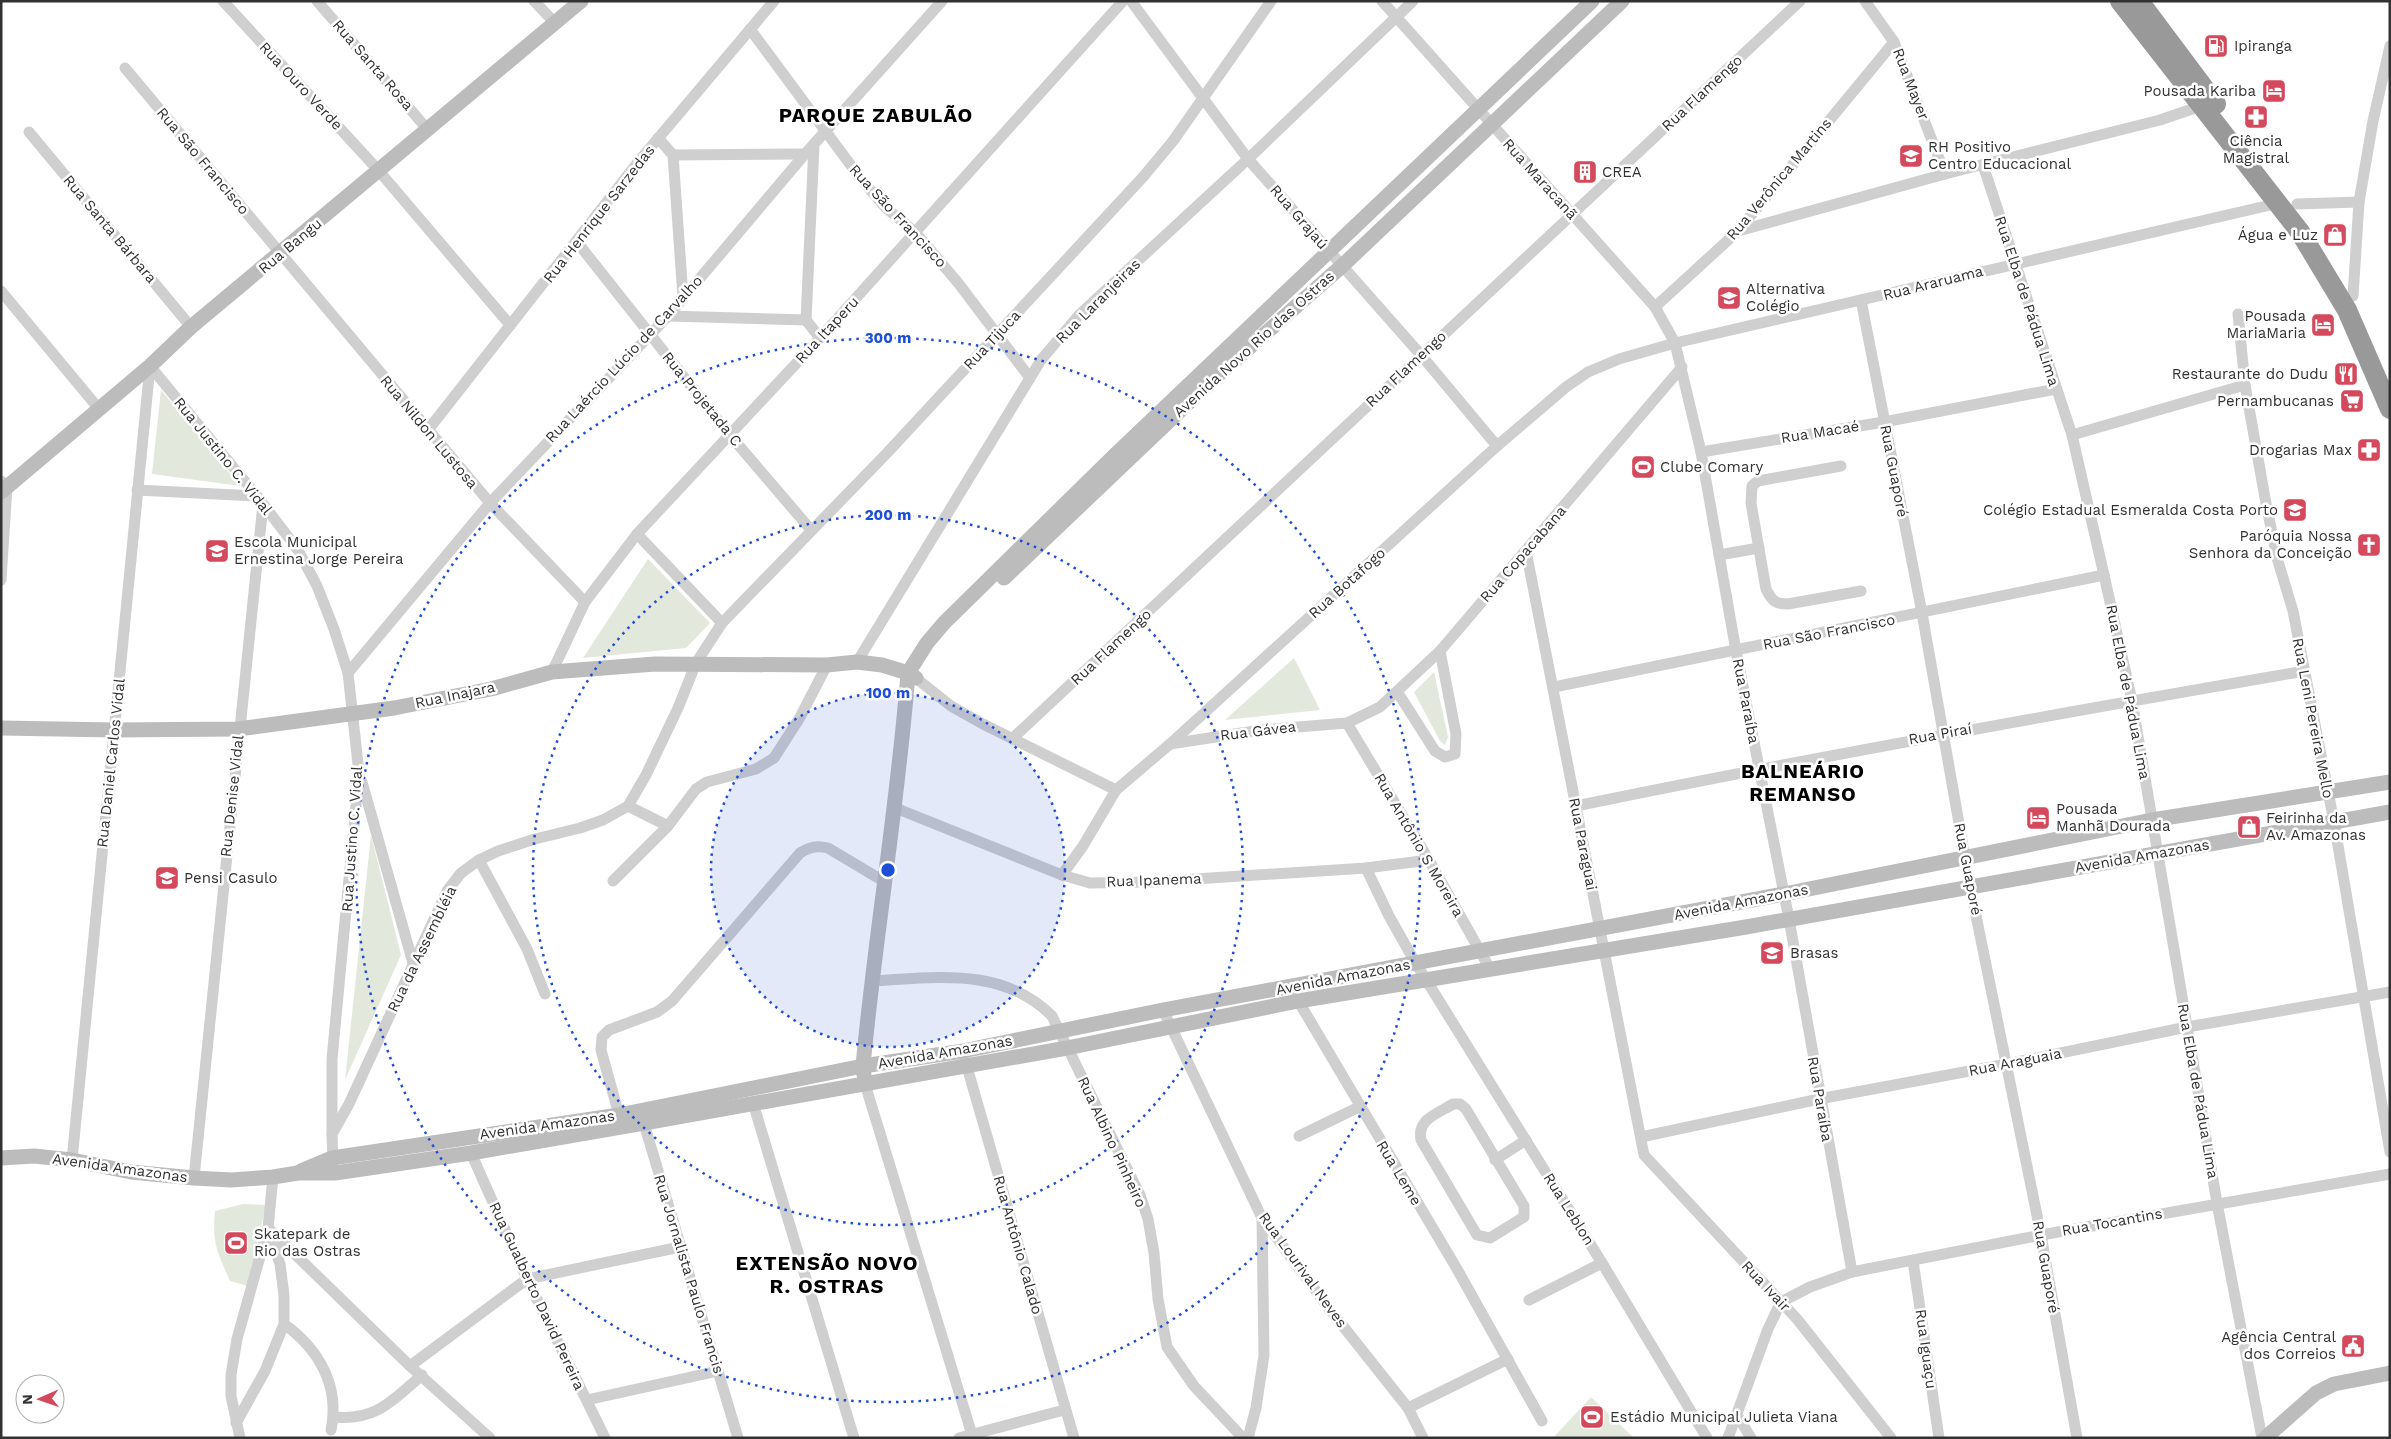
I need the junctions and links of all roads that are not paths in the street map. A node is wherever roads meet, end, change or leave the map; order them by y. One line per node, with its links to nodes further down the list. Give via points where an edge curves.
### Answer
1 (317, 1): 28 (street, Rua Santa Rosa)
2 (534, 1): 19 (street)
3 (581, 1): 19 (street, Rua Bangu)
4 (774, 1): 20 (street, Rua Henrique Sarzedas)
5 (942, 1): 29 (street, Rua Laércio Lúcio de Carvalho)
6 (1123, 1): 43 (street, Rua Itaperu)
7 (1131, 1): 24 (street, Rua Grajaú)
8 (1271, 1): 24 (street, Rua Tijuca)
9 (1382, 1): 18 (street, Rua Maracanã)
10 (1413, 1): 18 (street, Rua Laranjeiras)
11 (1592, 1): 26 (street, Avenida Novo Rio das Ostras)
12 (1622, 1): 27 (street, Avenida Novo Rio das Ostras)
13 (1800, 1): 41 (street, Rua Flamengo)
14 (1864, 1): 21 (street, Rua Mayer)
15 (2120, 1): 25 (highway)
16 (2139, 1): 25 (highway)
17 (228, 3): 37 (street, Rua Ouro Verde)
18 (1396, 17): 26 (street, Rua Maracanã); 35 (street, Rua Laranjeiras)
19 (554, 22): 28 (street, Rua Bangu)
20 (750, 29): 29 (street, Rua São Francisco); 31 (street, Rua Henrique Sarzedas)
21 (1894, 42): 38 (street, Rua Mayer); 42 (street, Rua Verônica Martins)
22 (2390, 46): 39 (street)
23 (125, 68): 46 (street, Rua São Francisco)
24 (1202, 98): 35 (street, Rua Grajaú); 59 (street, Rua Tijuca, via 1143,178)
25 (2207, 103): 36 (street, via 2160,120); 40 (highway)
26 (1478, 110): 27 (street, Rua Maracanã); 45 (street, Avenida Novo Rio das Ostras)
27 (1491, 124): 41 (street, Rua Maracanã); 48 (street, Avenida Novo Rio das Ostras)
28 (428, 130): 37 (street, Rua Bangu)
29 (825, 131): 32 (street, Rua Laércio Lúcio de Carvalho); 43 (street, Rua São Francisco, via 860,179 885,207)
30 (29, 132): 58 (street, Rua Santa Bárbara)
31 (658, 138): 34 (street); 44 (street, Rua Henrique Sarzedas)
32 (814, 146): 33 (street, Rua Laércio Lúcio de Carvalho); 56 (street)
33 (805, 154): 34 (street); 51 (street, Rua Laércio Lúcio de Carvalho)
34 (673, 155): 51 (street)
35 (1248, 159): 45 (street, Rua Grajaú); 67 (street, Rua Laranjeiras, via 1079,315)
36 (1983, 165): 38 (street); 47 (street, Rua Elba de Pádua Lima)
37 (379, 171): 46 (street, Rua Bangu); 57 (street, Rua Ouro Verde)
38 (1945, 174): 42 (street)
39 (2359, 202): 40 (street, Rua Araruama); 50 (street)
40 (2288, 204): 47 (street, Rua Araruama); 50 (highway); 71 (highway, via 2347,310)
41 (1572, 215): 53 (street, Rua Maracanã); 63 (street, Rua Flamengo)
42 (1738, 231): 53 (street, Rua Verônica Martins)
43 (916, 233): 59 (street, Rua São Francisco); 61 (street, Rua Itaperu)
44 (577, 242): 57 (street, Rua Henrique Sarzedas); 60 (street, Rua Projetada C)
45 (1328, 252): 48 (street, Rua Grajaú); 102 (street, Avenida Novo Rio das Ostras, via 1167,404 944,623 923,648)
46 (281, 254): 58 (street, Rua Bangu); 73 (street, Rua Nildon Lustosa)
47 (2014, 263): 52 (street, Rua Araruama); 69 (street, Rua Elba de Pádua Lima)
48 (1342, 266): 63 (street, Rua Grajaú); 102 (street, Avenida Novo Rio das Ostras, via 1203,388 945,634)
49 (1, 291): 70 (street)
50 (2353, 296): 66 (highway)
51 (683, 297): 55 (street, Rua Laércio Lúcio de Carvalho)
52 (1861, 300): 62 (street, Rua Araruama); 72 (street, Rua Guaporé)
53 (1655, 307): 62 (street, Rua Maracanã)
54 (2238, 314): 68 (street, Rua Leni Pereira Mello)
55 (668, 316): 56 (street); 60 (street, Rua Laércio Lúcio de Carvalho)
56 (806, 320): 61 (street)
57 (510, 325): 73 (street, Rua Henrique Sarzedas)
58 (191, 327): 64 (street, Rua Bangu)
59 (998, 333): 67 (street, Rua São Francisco); 83 (street, Rua Tijuca)
60 (650, 334): 74 (street, Rua Projetada C); 82 (street, Rua Laércio Lúcio de Carvalho)
61 (820, 338): 74 (street, Rua Itaperu)
62 (1675, 343): 65 (street, Rua Maracanã); 76 (street, Rua Botafogo, via 1619,359 1588,372)
63 (1421, 355): 76 (street, Rua Grajaú); 112 (street, Rua Flamengo)
64 (150, 366): 70 (street, Rua Bangu); 80 (street, Rua Daniel Carlos Vidal); 81 (street, Rua Justino C. Vidal)
65 (1682, 367): 77 (street, Rua Paraíba); 86 (street, Rua Copacabana)
66 (2390, 371)
67 (1030, 378): 96 (street, Rua Laranjeiras)
68 (2245, 385): 75 (street); 99 (street, Rua Leni Pereira Mello, via 2265,498)
69 (2056, 389): 72 (street, Rua Macaé); 75 (street, Rua Elba de Pádua Lima)
70 (100, 409): 79 (street, Rua Bangu)
71 (2390, 409)
72 (1884, 422): 77 (street, Rua Macaé); 92 (street, Rua Guaporé)
73 (428, 430): 82 (street, Rua Nildon Lustosa)
74 (729, 434): 83 (street, Rua Projetada C); 84 (street, Rua Itaperu)
75 (2072, 435): 88 (street, Rua Elba de Pádua Lima)
76 (1497, 446): 113 (street, Rua Botafogo)
77 (1702, 452): 87 (street, Rua Paraíba)
78 (1841, 466): 85 (street, via 1758,481 1752,486 1751,503)
79 (3, 487): 89 (street)
80 (137, 490): 81 (street); 110 (street, Rua Daniel Carlos Vidal)
81 (260, 500): 101 (street, Rua Justino C. Vidal, via 298,550 317,586); 109 (street, Rua Denise Vidal)
82 (490, 503): 91 (street, Rua Nildon Lustosa); 101 (street, Rua Laércio Lúcio de Carvalho)
83 (811, 530): 93 (street, Rua Tijuca)
84 (636, 534): 91 (street, Rua Itaperu); 93 (street)
85 (1758, 548): 87 (street); 90 (street, via 1766,590 1777,604)
86 (1526, 552): 94 (street, Rua Copacabana); 103 (street, Rua Paraguai)
87 (1720, 555): 95 (street, Rua Paraíba)
88 (2104, 575): 92 (street, Rua São Francisco); 105 (street, Rua Elba de Pádua Lima)
89 (1, 580)
90 (1860, 592)
91 (585, 602): 100 (street, Rua Itaperu)
92 (1922, 613): 95 (street, Rua São Francisco); 111 (street, Rua Guaporé)
93 (722, 623): 97 (street, Rua Tijuca)
94 (1440, 651): 104 (street, Rua Copacabana); 104 (street, via 1456,734 1455,754 1446,757 1435,751)
95 (1736, 651): 103 (street, Rua São Francisco); 114 (street, Rua Paraíba)
96 (857, 662): 98 (street, Rua Inajara); 102 (street, Rua Inajara, via 882,664)
97 (696, 663): 98 (street, Rua Inajara); 100 (street, Rua Inajara); 119 (street, via 674,716)
98 (827, 665): 125 (street, via 774,758 756,769 707,782 696,789)
99 (2305, 671): 105 (street, Rua Piraí); 118 (street, Rua Leni Pereira Mello)
100 (552, 672): 106 (street, Rua Inajara, via 491,689)
101 (348, 674): 106 (street, Rua Justino C. Vidal)
102 (912, 676): 112 (street, via 952,706); 121 (street, Avenida Novo Rio das Ostras, via 905,703)
103 (1554, 687): 120 (street, Rua Paraguai)
104 (1398, 693): 107 (street, Rua Copacabana, via 1380,707)
105 (2132, 701): 111 (street, Rua Piraí); 123 (street, Rua Elba de Pádua Lima)
106 (352, 715): 109 (street, Rua Inajara); 115 (street, Rua Justino C. Vidal)
107 (1346, 723): 113 (street, Rua Gávea, via 1261,730); 129 (street, Rua Antônio S Moreira)
108 (1, 728): 110 (street, Rua Inajara)
109 (238, 729): 110 (street, Rua Inajara); 178 (street, Rua Denise Vidal)
110 (114, 730): 172 (street, Rua Daniel Carlos Vidal)
111 (1943, 734): 114 (street, Rua Piraí); 127 (street, Rua Guaporé)
112 (1013, 738): 117 (street)
113 (1170, 744): 117 (street, Rua Botafogo)
114 (1760, 768): 120 (street, Rua Piraí); 135 (street, Rua Paraíba)
115 (359, 773): 141 (street); 164 (street, Rua Justino C. Vidal, via 332,1059)
116 (2390, 782): 118 (street, Avenida Amazonas)
117 (1116, 790): 131 (street, Rua Botafogo)
118 (2327, 790): 123 (street, Avenida Amazonas); 124 (street, Rua Leni Pereira Mello)
119 (628, 806): 125 (street); 128 (street, Rua da Assembléia, via 604,820 534,839)
120 (1576, 806): 137 (street, Rua Paraguai)
121 (893, 807): 131 (street, Rua Ipanema); 133 (street, Avenida Novo Rio das Ostras)
122 (2390, 812): 124 (street, Avenida Amazonas)
123 (2152, 820): 126 (street, Rua Elba de Pádua Lima); 127 (street, Avenida Amazonas)
124 (2334, 822): 126 (street, Avenida Amazonas); 148 (street, Rua Leni Pereira Mello)
125 (668, 826): 132 (street)
126 (2158, 855): 134 (street, Avenida Amazonas); 152 (street, Rua Elba de Pádua Lima)
127 (1965, 858): 134 (street, Rua Guaporé); 135 (street, Avenida Amazonas)
128 (479, 860): 141 (street, Rua da Assembléia, via 461,873 447,891); 147 (street, via 527,949)
129 (1429, 860): 130 (street, Rua Ipanema); 139 (street, Rua Antônio S Moreira)
130 (1366, 868): 131 (street, Rua Ipanema, via 1149,882 1090,882); 140 (street)
131 (1062, 875)
132 (614, 882)
133 (885, 882): 143 (street, Avenida Novo Rio das Ostras); 162 (street, via 828,848 808,848 792,861 672,1002 657,1012 609,1030 602,1037 601,1050)
134 (1970, 886): 136 (street, Avenida Amazonas); 156 (street, Rua Guaporé)
135 (1784, 894): 136 (street, Rua Paraíba); 137 (street, Avenida Amazonas)
136 (1789, 919): 138 (street, Avenida Amazonas); 159 (street, Rua Paraíba)
137 (1599, 928): 138 (street, Rua Paraguai); 139 (street, Avenida Amazonas)
138 (1603, 950): 142 (street, Avenida Amazonas); 166 (street, Rua Paraguai)
139 (1481, 952): 140 (street, Avenida Amazonas); 142 (street, Rua Antônio S Moreira)
140 (1416, 962): 144 (street, Rua Leblon); 145 (street, Avenida Amazonas)
141 (413, 963): 164 (street, Rua da Assembléia, via 349,1104)
142 (1490, 969): 144 (street, Avenida Amazonas)
143 (871, 981): 153 (street, Rua Albino Pinheiro, via 955,977 984,979 1039,1003); 157 (street, Avenida Novo Rio das Ostras)
144 (1427, 981): 149 (street, Avenida Amazonas); 167 (street, Rua Leblon)
145 (1290, 987): 149 (street, Rua Leme); 150 (street, Avenida Amazonas)
146 (2390, 992): 148 (street, Rua Araguaia)
147 (545, 994)
148 (2362, 997): 152 (street, Rua Araguaia); 168 (street, Rua Leni Pereira Mello)
149 (1298, 1001): 151 (street, Avenida Amazonas); 161 (street, Rua Leme)
150 (1164, 1010): 151 (street, Rua Lourival Neves); 153 (street, Avenida Amazonas)
151 (1170, 1027): 154 (street, Avenida Amazonas); 180 (street, Rua Lourival Neves)
152 (2187, 1027): 156 (street, Rua Araguaia); 179 (street, Rua Elba de Pádua Lima)
153 (1060, 1030): 154 (street, Rua Albino Pinheiro); 155 (street, Avenida Amazonas)
154 (1067, 1048): 155 (street, Avenida Amazonas); 212 (street, Rua Albino Pinheiro, via 1140,1195 1148,1219 1167,1347 1194,1386)
155 (965, 1058): 157 (street, Avenida Amazonas); 158 (street, Avenida Amazonas); 198 (street, Rua Antônio Calado)
156 (2007, 1064): 159 (street, Rua Araguaia); 182 (street, Rua Guaporé)
157 (863, 1066): 158 (street, Avenida Novo Rio das Ostras); 163 (street, Avenida Amazonas)
158 (865, 1084): 160 (street, Avenida Amazonas); 204 (street)
159 (1819, 1099): 166 (street, Rua Araguaia); 186 (street, Rua Paraíba)
160 (753, 1103): 163 (street, Avenida Amazonas); 209 (street)
161 (1359, 1107): 165 (street); 191 (street, Rua Leme)
162 (619, 1115): 163 (street, Avenida Amazonas); 171 (street, Avenida Amazonas)
163 (642, 1117): 169 (street, Avenida Amazonas); 183 (street, Rua Jornalista Paulo Francis)
164 (332, 1134): 171 (street, Rua da Assembléia)
165 (1299, 1136)
166 (1641, 1137): 189 (street, Rua Ivair, via 1644,1155)
167 (1526, 1140): 173 (street); 185 (street, Rua Leblon)
168 (2390, 1152)
169 (471, 1153): 175 (street, Avenida Amazonas); 187 (street, Rua Gualberto David Pereira)
170 (1, 1158): 172 (street, Avenida Amazonas, via 34,1156)
171 (332, 1158): 174 (street, Avenida Amazonas); 175 (street, Rua da Assembléia)
172 (72, 1160): 178 (street, Avenida Amazonas, via 131,1172)
173 (1495, 1160): 173 (street, via 1524,1206 1524,1218 1490,1238 1483,1238 1477,1235 1421,1140 1419,1130 1422,1123 1453,1104 1460,1104)
174 (298, 1173): 175 (street, Avenida Amazonas); 177 (street, Avenida Amazonas)
175 (335, 1173)
176 (2390, 1174): 179 (street, Rua Tocantins)
177 (273, 1177): 178 (street, Avenida Amazonas); 181 (street)
178 (194, 1178)
179 (2217, 1202): 182 (street, Rua Tocantins); 221 (street, Rua Elba de Pádua Lima)
180 (1262, 1218): 197 (street, Rua Lourival Neves); 213 (street, via 1264,1355)
181 (268, 1228): 190 (street, via 280,1264); 192 (street); 202 (street, via 237,1339 231,1375)
182 (2040, 1235): 184 (street, Rua Tocantins); 220 (street, Rua Guaporé)
183 (680, 1247): 187 (street); 193 (street, Rua Jornalista Paulo Francis)
184 (1913, 1261): 186 (street, Rua Tocantins); 219 (street, Rua Iguaçu)
185 (1602, 1263): 188 (street); 215 (street, Rua Leblon)
186 (1852, 1272): 189 (street, Rua Tocantins, via 1810,1286)
187 (527, 1279): 192 (street); 196 (street, Rua Gualberto David Pereira)
188 (1528, 1300)
189 (1781, 1302): 199 (street); 218 (street, Rua Ivair)
190 (284, 1324): 200 (street, via 308,1343 319,1358 332,1389); 202 (street, via 265,1371)
191 (1508, 1359): 197 (street); 201 (street, Rua Leme)
192 (410, 1366): 195 (street)
193 (718, 1371): 196 (street); 208 (street, Rua Jornalista Paulo Francis)
194 (2390, 1373): 221 (street, via 2352,1379 2322,1390)
195 (422, 1375): 200 (street, via 391,1402 364,1417); 206 (street)
196 (587, 1400): 207 (street, Rua Gualberto David Pereira)
197 (1408, 1408): 214 (street, Rua Lourival Neves)
198 (1064, 1410): 204 (street); 211 (street, Rua Antônio Calado)
199 (1737, 1415): 216 (street); 217 (street)
200 (334, 1417): 203 (street)
201 (1542, 1421)
202 (236, 1423): 205 (street)
203 (331, 1430)
204 (972, 1436): 210 (street)
205 (240, 1438)
206 (490, 1438)
207 (605, 1438)
208 (738, 1438)
209 (854, 1438)
210 (959, 1438)
211 (1074, 1438)
212 (1243, 1438)
213 (1248, 1438)
214 (1423, 1438)
215 (1707, 1438)
216 (1728, 1438)
217 (1751, 1438)
218 (1891, 1438)
219 (1938, 1438)
220 (2077, 1438)
221 (2264, 1438)

